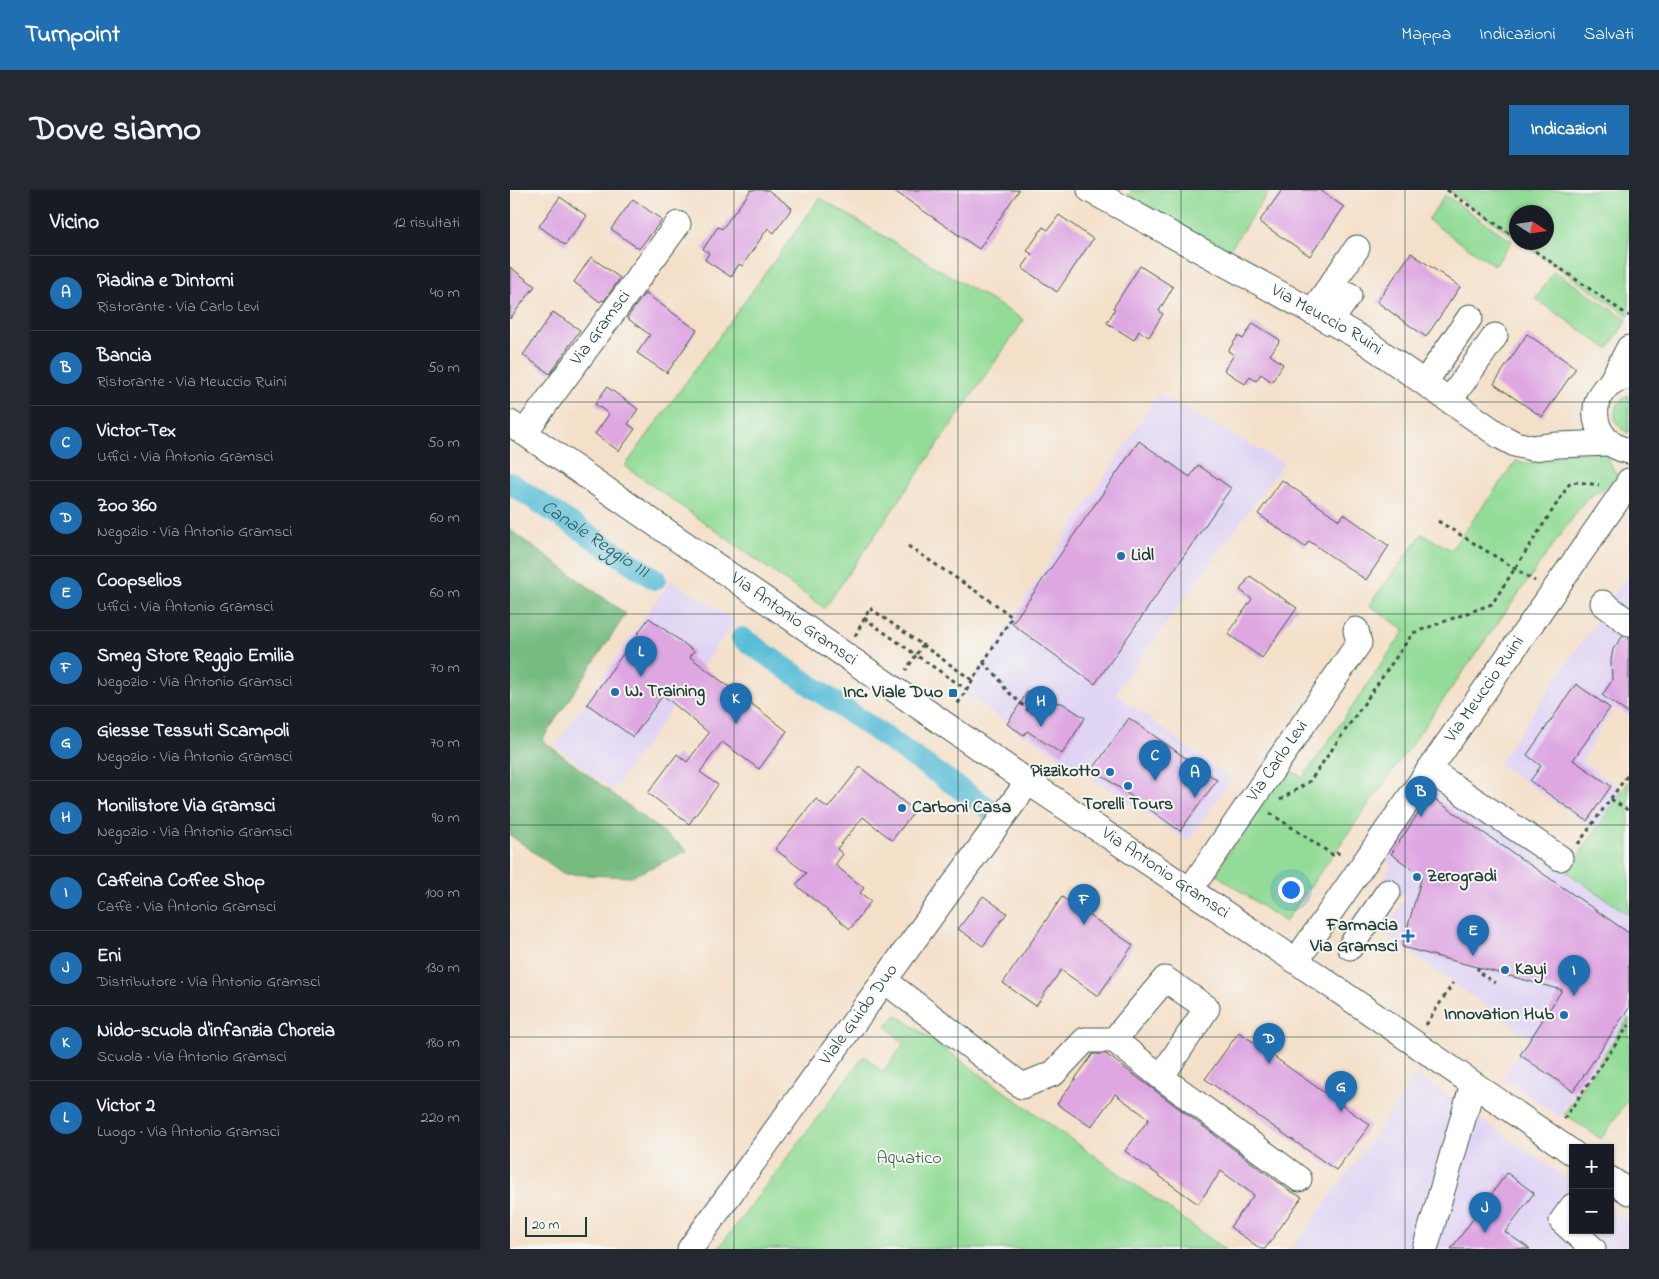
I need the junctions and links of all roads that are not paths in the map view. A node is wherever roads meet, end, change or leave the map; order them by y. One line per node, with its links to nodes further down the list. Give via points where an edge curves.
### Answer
1 (1090, 190): 5 (street, Via Meuccio Ruini)
2 (678, 224): 13 (street, Via Gramsci)
3 (1357, 248): 5 (street)
4 (1349, 295): 5 (street)
5 (1321, 317): 11 (street, Via Meuccio Ruini, via 1372,345)
6 (1470, 318): 11 (street)
7 (1495, 336): 11 (street)
8 (1629, 348): 10 (street)
9 (1455, 369): 11 (street)
10 (1620, 379): 12 (street, via 1599,397)
11 (1438, 392): 14 (street, Via Meuccio Ruini, via 1515,444 1532,448)
12 (1596, 406): 14 (street); 15 (street, via 1597,426)
13 (517, 428): 21 (street, Via Antonio Gramsci)
14 (1558, 444): 15 (street, Via Meuccio Ruini)
15 (1617, 446): 16 (street)
16 (1628, 484): 20 (street, Via Meuccio Ruini)
17 (1602, 604): 18 (street)
18 (1629, 623)
19 (1356, 630): 23 (street, Via Carlo Levi, via 1359,643)
20 (1429, 770): 22 (street); 26 (street, Via Meuccio Ruini)
21 (1028, 782): 23 (street, Via Antonio Gramsci); 27 (street, Viale Guido Duo)
22 (1560, 858)
23 (1190, 890): 26 (street, Via Antonio Gramsci)
24 (1388, 892): 25 (street)
25 (1350, 947)
26 (1296, 961): 30 (street, Via Antonio Gramsci)
27 (885, 981): 28 (street, via 1022,1086 1054,1074 1085,1040); 38 (street, Viale Guido Duo)
28 (1114, 1040): 29 (street); 29 (street, via 1165,979 1207,1008)
29 (1161, 1077): 32 (street)
30 (1473, 1084): 31 (street, Via Antonio Gramsci); 39 (street)
31 (1569, 1150)
32 (1298, 1179)
33 (1614, 1182): 34 (street)
34 (1629, 1192)
35 (1569, 1211): 36 (street, via 1562,1221)
36 (1569, 1227)
37 (1576, 1234): 40 (street)
38 (690, 1249)
39 (1425, 1249)
40 (1593, 1249)

